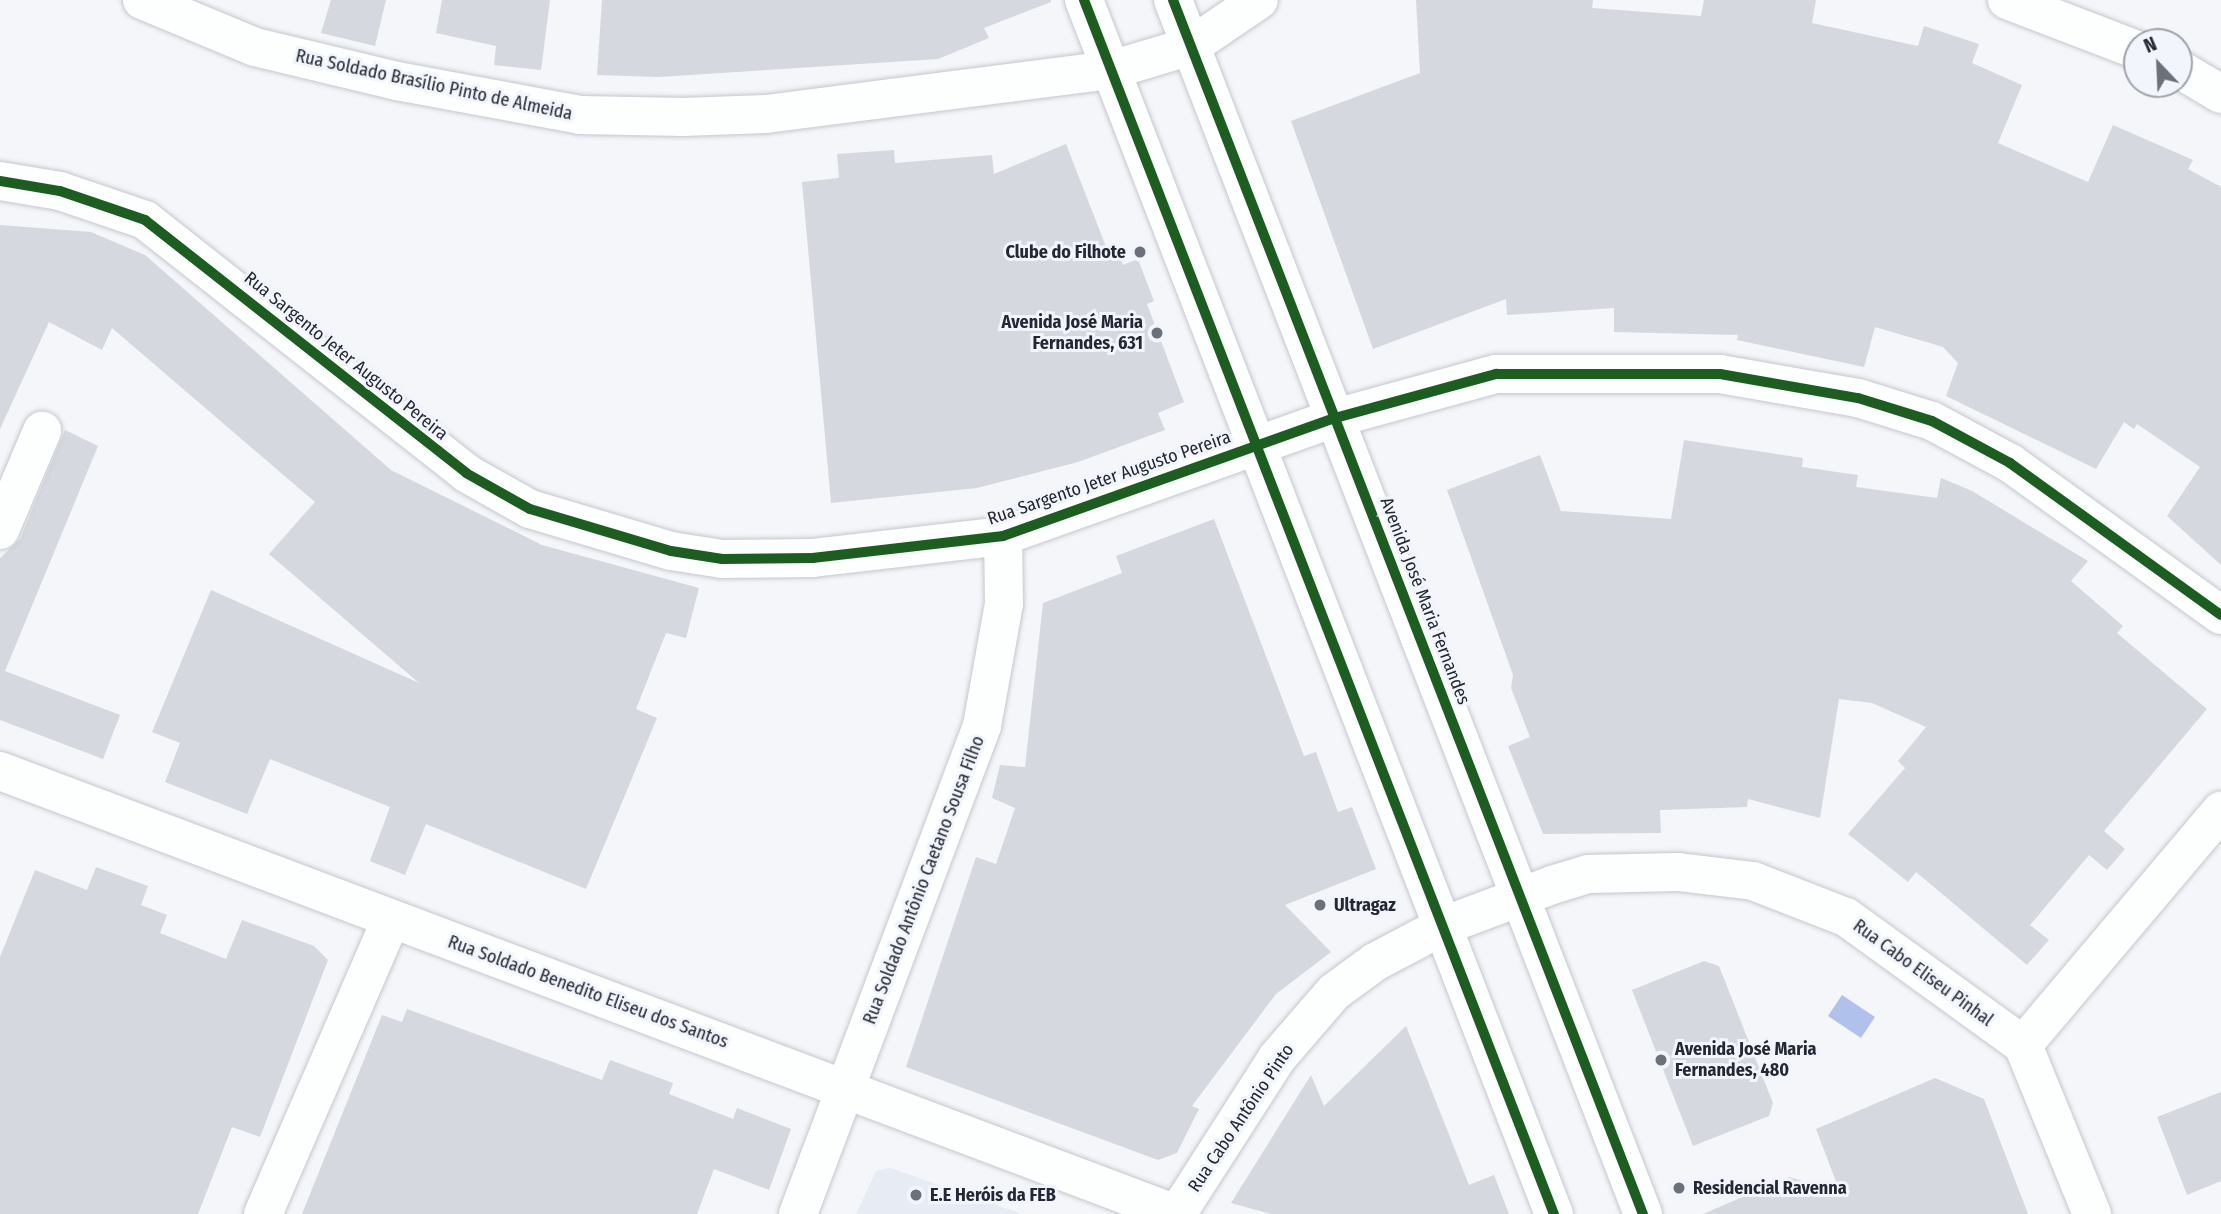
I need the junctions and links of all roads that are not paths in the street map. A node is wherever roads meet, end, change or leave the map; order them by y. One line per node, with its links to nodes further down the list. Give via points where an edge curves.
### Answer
1 (142, 0): 8 (street, Rua Soldado Brasílio Pinto de Almeida, via 255,47 580,115 766,114)
2 (1084, 0): 8 (street)
3 (1173, 0): 7 (street, Avenida José Maria Fernandes)
4 (1259, 0): 7 (street)
5 (2007, 0): 6 (street)
6 (2123, 45)
7 (1191, 46): 8 (street); 12 (street, Avenida José Maria Fernandes)
8 (1111, 70): 14 (street)
9 (2193, 77): 10 (street)
10 (2221, 94)
11 (0, 181): 16 (street, Rua Sargento Jeter Augusto Pereira, via 61,191 145,220 391,419 530,509 629,540 722,559 813,558)
12 (1335, 418): 14 (street, Rua Sargento Jeter Augusto Pereira); 17 (street, Rua Sargento Jeter Augusto Pereira, via 1496,374 1720,374 1858,398 1931,421 2010,463); 20 (street, Avenida José Maria Fernandes)
13 (43, 431): 15 (street)
14 (1257, 446): 16 (street, Rua Sargento Jeter Augusto Pereira); 22 (street)
15 (0, 530)
16 (1003, 536): 24 (street, Rua Soldado Antônio Caetano Sousa Filho, via 1004,604 982,726)
17 (2221, 615)
18 (0, 771): 21 (street, Rua Soldado Benedito Eliseu dos Santos)
19 (2221, 811): 23 (street)
20 (1520, 895): 22 (street, Rua Cabo Antônio Pinto); 23 (street, Rua Cabo Eliseu Pinhal, via 1588,874 1678,872 1754,881 1846,917); 29 (street, Avenida José Maria Fernandes)
21 (391, 920): 24 (street, Rua Soldado Benedito Eliseu dos Santos); 25 (street)
22 (1443, 926): 27 (street, Rua Cabo Antônio Pinto, via 1334,992 1277,1058); 28 (street)
23 (2023, 1045): 30 (street)
24 (845, 1087): 26 (street, Rua Soldado Antônio Caetano Sousa Filho); 27 (street, Rua Soldado Benedito Eliseu dos Santos)
25 (263, 1214)
26 (798, 1214)
27 (1176, 1214)
28 (1555, 1214)
29 (1643, 1214)
30 (2092, 1214)

